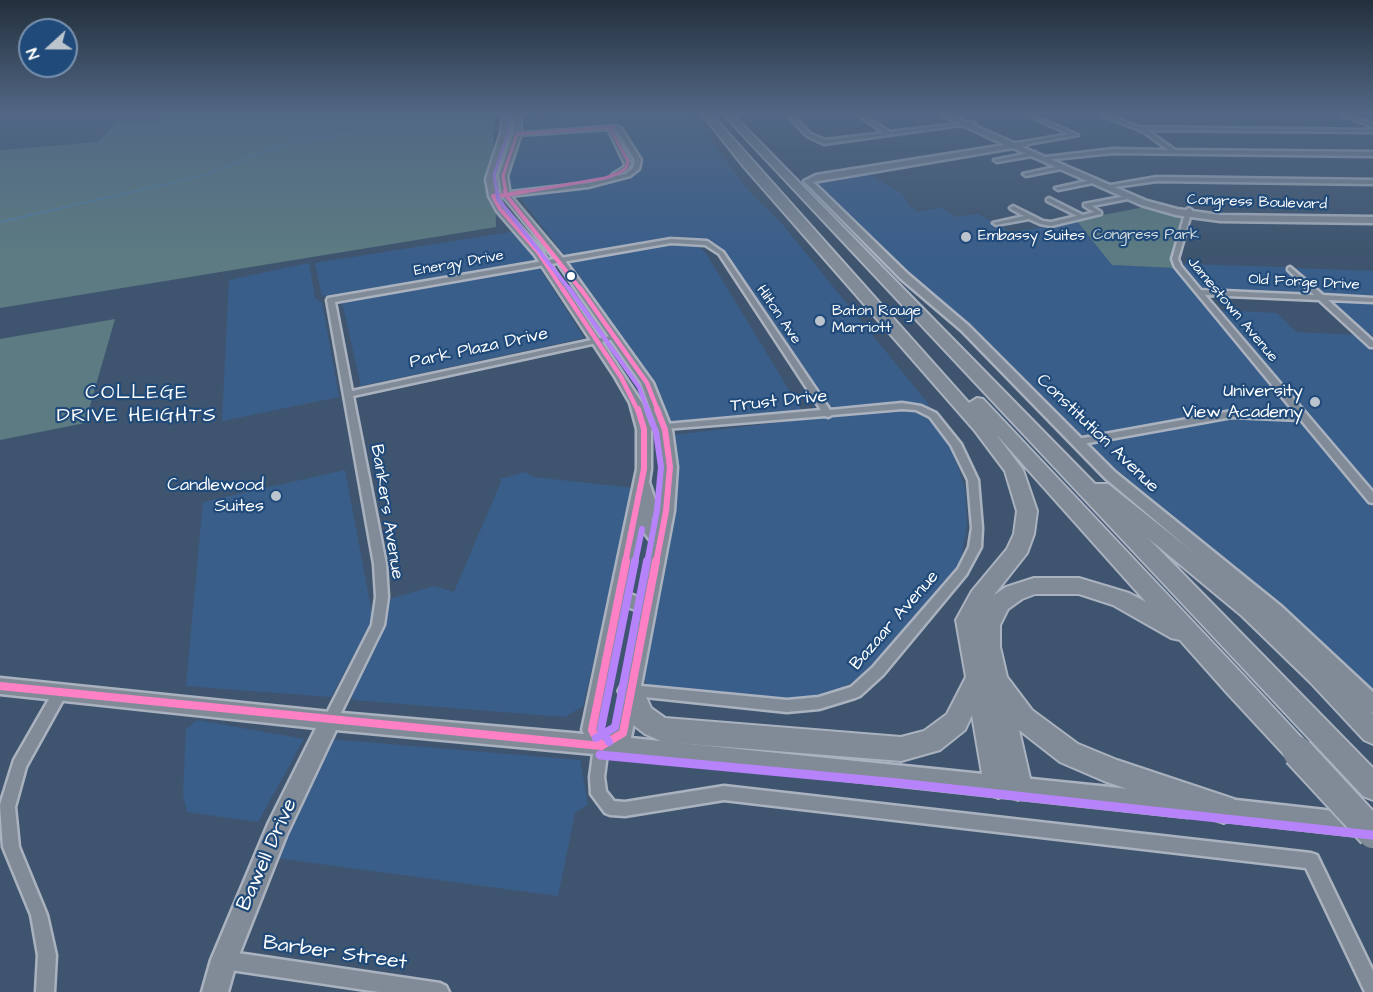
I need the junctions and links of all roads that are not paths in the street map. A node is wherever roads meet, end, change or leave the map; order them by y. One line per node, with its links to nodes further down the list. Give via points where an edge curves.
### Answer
1 (496, 161): 20 (street, via 490,179)
2 (508, 161): 20 (street)
3 (745, 161): 61 (highway, via 981,427 1014,470 1024,497 1026,524 1016,553 970,612 968,629)
4 (757, 161): 60 (highway)
5 (772, 161): 51 (highway)
6 (918, 161): 52 (street, Constitution Avenue, via 809,179 809,184 904,276 965,328)
7 (1055, 161): 11 (street, Congress Boulevard)
8 (1056, 161): 17 (street, Congress Boulevard)
9 (628, 162): 10 (street); 13 (street, via 626,168)
10 (638, 162): 14 (street, via 636,169)
11 (1064, 167): 12 (street); 15 (street, Congress Boulevard)
12 (1026, 174)
13 (614, 175): 14 (street); 18 (street)
14 (622, 177): 18 (street)
15 (1096, 181): 17 (street, Congress Boulevard); 19 (street)
16 (1373, 182): 17 (street, via 1170,179)
17 (1112, 185): 21 (street, Congress Boulevard); 24 (street, Congress Boulevard)
18 (566, 186): 20 (street)
19 (1058, 188)
20 (500, 196): 31 (street); 32 (street, via 500,209)
21 (1131, 197): 24 (street, Congress Boulevard, via 1155,207); 27 (street, via 1086,205 1099,213)
22 (1049, 200): 27 (street)
23 (1013, 208): 26 (street)
24 (1189, 212): 25 (street, Congress Boulevard); 28 (street, Congress Boulevard); 34 (street, Jamestown Avenue, via 1175,261)
25 (1373, 215)
26 (1030, 217): 27 (street, via 1048,224); 29 (street)
27 (1083, 217)
28 (1373, 220)
29 (996, 223)
30 (698, 241): 31 (street, Energy Drive, via 671,241); 47 (street, Hilton Ave, via 713,245 721,253)
31 (560, 260): 32 (street, Energy Drive); 39 (street)
32 (545, 262): 35 (street); 37 (street, Energy Drive)
33 (1290, 269): 36 (street)
34 (1198, 292): 36 (street, Old Forge Drive); 48 (street, Jamestown Avenue)
35 (570, 298): 39 (street); 41 (street)
36 (1322, 298): 38 (street, Old Forge Drive); 42 (street)
37 (331, 300): 43 (street, Bankers Avenue)
38 (1373, 300)
39 (590, 302): 40 (street)
40 (615, 337): 41 (street, Park Plaza Drive); 46 (street, via 647,383)
41 (597, 340): 43 (street, Park Plaza Drive); 44 (street)
42 (1373, 345)
43 (350, 394): 66 (street, Bankers Avenue, via 380,564 382,597 378,625)
44 (636, 403): 46 (street, via 648,411); 49 (street)
45 (918, 408): 47 (street, Trust Drive, via 902,406); 64 (street, Bazaar Avenue, via 933,415 947,432 973,480 975,547 962,572 879,671 855,692 819,703 787,706)
46 (661, 412): 50 (street)
47 (828, 414): 50 (street, Trust Drive)
48 (1304, 417): 52 (street, via 1230,414); 54 (street, Jamestown Avenue)
49 (644, 429): 50 (street, Trust Drive); 53 (street)
50 (665, 430): 55 (street, via 670,467)
51 (1036, 436): 67 (highway, via 1250,610); 70 (highway)
52 (1077, 442): 65 (street, Constitution Avenue, via 1133,496 1276,612)
53 (642, 481): 55 (street, via 650,510); 56 (street)
54 (1373, 499)
55 (665, 515): 57 (street)
56 (635, 519): 57 (street, via 645,522); 58 (street)
57 (660, 542): 59 (street)
58 (620, 597): 59 (street); 68 (street, via 592,730)
59 (648, 608): 64 (street)
60 (1194, 639): 61 (highway, via 1107,593 1067,584 1034,586 1006,598 991,617); 73 (highway, bridge)
61 (985, 675): 64 (highway, via 956,722 931,741 901,749 663,730 641,716); 69 (highway); 71 (highway, via 1023,718 1069,753)
62 (0, 686): 63 (street)
63 (61, 691): 66 (street); 76 (street, via 19,765 7,807 11,847 39,915 47,956)
64 (631, 691): 68 (street, via 622,733)
65 (1373, 704)
66 (330, 721): 68 (street); 74 (street, Bawell Drive, via 277,830)
67 (1373, 732)
68 (601, 746): 69 (street); 75 (street, via 599,794 610,808 723,793 1311,861)
69 (1008, 786): 71 (street)
70 (1373, 787)
71 (1224, 810): 72 (street)
72 (1373, 826)
73 (1373, 833)
74 (224, 960): 77 (street, Bawell Drive); 78 (street, Barber Street)
75 (1373, 990)
76 (45, 992)
77 (214, 992)
78 (440, 992)

